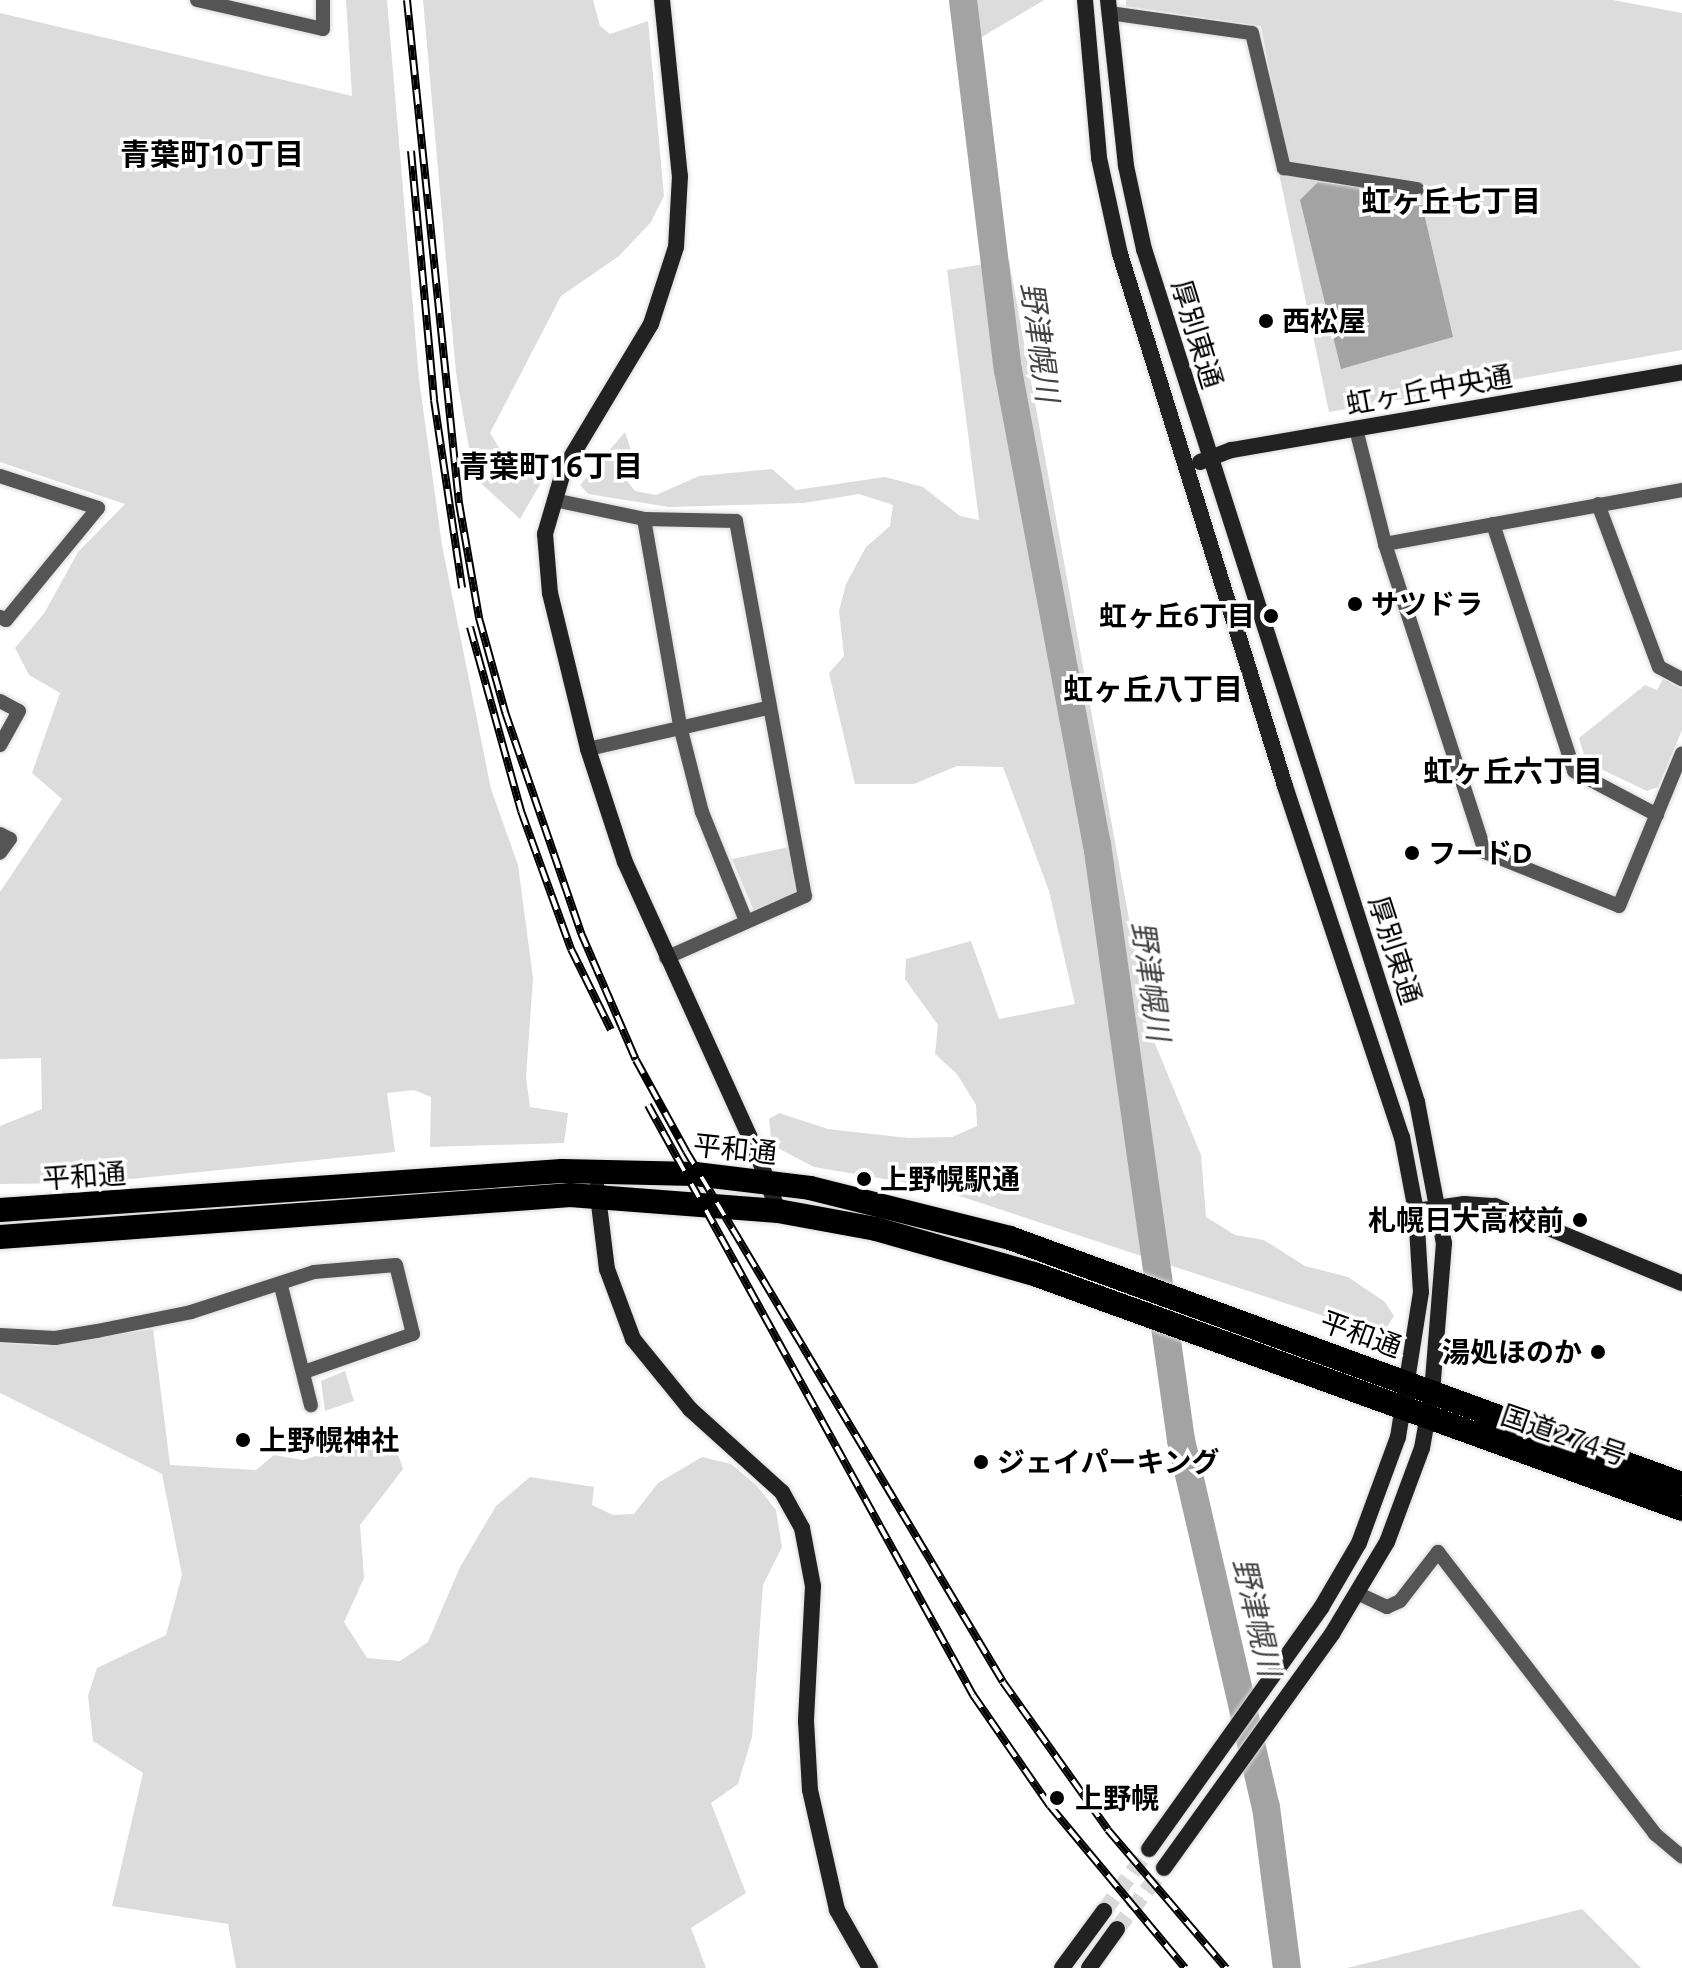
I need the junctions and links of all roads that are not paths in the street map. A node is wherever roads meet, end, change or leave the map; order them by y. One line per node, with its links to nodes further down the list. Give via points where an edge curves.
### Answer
1 (197, 0): 2 (street, via 323,29)
2 (323, 0)
3 (662, 0): 13 (street, via 680,176 676,247 651,324 564,469)
4 (1085, 0): 10 (street, 厚別東通, via 1099,158 1120,254)
5 (1108, 6): 6 (street, via 1252,33 1284,168); 9 (street, 厚別東通, via 1126,166 1144,249)
6 (1417, 189)
7 (1682, 372): 8 (street, 虹ヶ丘中央通)
8 (1356, 429): 9 (street, 虹ヶ丘中央通); 17 (street)
9 (1208, 459): 10 (street, 虹ヶ丘中央通); 31 (street, 厚別東通)
10 (1188, 467): 32 (street, 厚別東通, via 1285,786)
11 (0, 476): 18 (street, via 98,508 6,620)
12 (1682, 490): 14 (street)
13 (554, 500): 15 (street); 24 (street, via 545,534 550,593)
14 (1598, 504): 16 (street); 19 (street, via 1659,667)
15 (644, 519): 21 (street, via 736,521); 22 (street)
16 (1493, 524): 17 (street); 26 (street, via 1574,771)
17 (1385, 544): 26 (street, via 1485,852 1619,906)
18 (0, 617)
19 (1682, 679)
20 (0, 701): 23 (street, via 19,711)
21 (767, 708): 22 (street); 29 (street, via 805,896)
22 (680, 726): 24 (street); 29 (street, via 702,812)
23 (0, 745)
24 (588, 749): 30 (street, via 625,862)
25 (1682, 753): 26 (street)
26 (1657, 815)
27 (0, 834): 28 (street, via 10,839)
28 (0, 853)
29 (746, 921): 30 (street)
30 (666, 958): 34 (street)
31 (1382, 993): 32 (street); 36 (street, 厚別東通, via 1417,1102)
32 (1359, 999): 39 (street, 厚別東通, via 1402,1137)
33 (595, 1171): 34 (highway, 平和通); 35 (street); 37 (highway, 平和通, via 455,1175)
34 (767, 1182): 38 (street); 45 (highway, 平和通, via 922,1213 1112,1274)
35 (598, 1196): 38 (highway, 平和通); 40 (highway, 平和通, via 427,1202 99,1233); 56 (street, via 613,1292 641,1352 690,1409 776,1485 802,1528 813,1586 806,1721 810,1790 837,1910)
36 (1440, 1206): 39 (street); 41 (street, via 1474,1203 1524,1215); 45 (street, 厚別東通, via 1443,1282)
37 (0, 1210)
38 (778, 1211): 47 (highway, 平和通, via 950,1248)
39 (1416, 1211): 45 (street, 厚別東通)
40 (0, 1237)
41 (1682, 1283)
42 (281, 1286): 43 (street, via 97,1331 55,1338); 44 (street); 44 (street, via 314,1272 396,1265 413,1334)
43 (0, 1335)
44 (304, 1372): 46 (street)
45 (1421, 1388): 47 (street, 厚別東通); 47 (street, 厚別東通); 48 (highway, 国道274号)
46 (311, 1405)
47 (1416, 1414): 49 (highway, 国道274号); 50 (street, 厚別東通, via 1398,1516); 51 (street, 厚別東通, via 1359,1543 1279,1669)
48 (1682, 1484)
49 (1682, 1509)
50 (1359, 1594): 52 (street, via 1387,1607 1400,1601 1438,1552 1645,1822); 53 (street, 厚別東通)
51 (1149, 1849)
52 (1682, 1857)
53 (1164, 1868)
54 (1104, 1911): 57 (street)
55 (1117, 1929): 58 (street)
56 (870, 1968)
57 (1062, 1968)
58 (1089, 1968)

